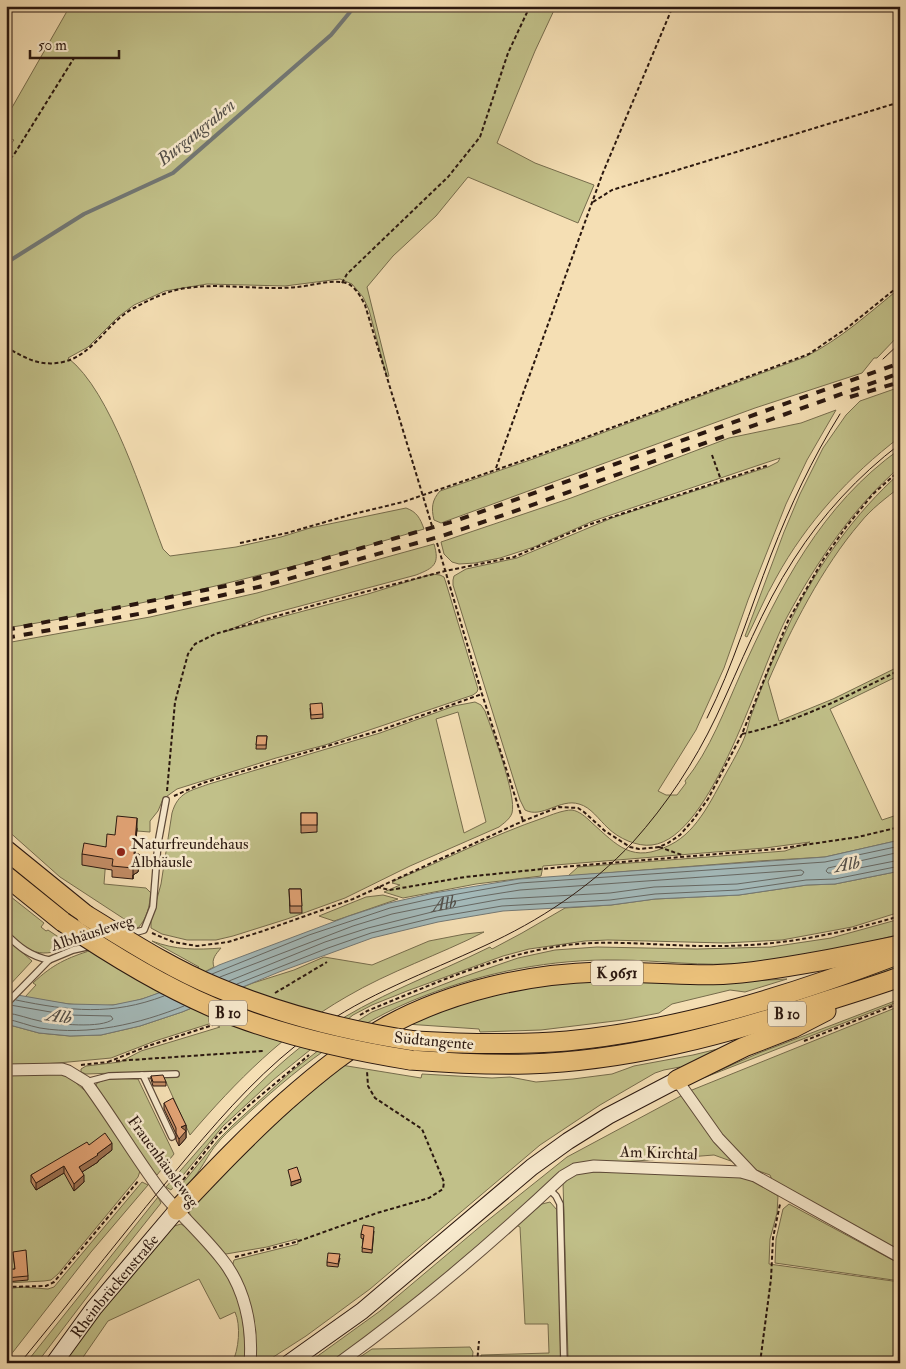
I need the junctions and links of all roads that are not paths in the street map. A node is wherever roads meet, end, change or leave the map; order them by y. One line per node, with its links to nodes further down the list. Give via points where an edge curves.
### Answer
1 (166, 800): 5 (lane, Albhäusleweg, via 158,843 153,906 144,930)
2 (6, 850): 8 (highway, Südtangente / B 10, bridge, via 86,915 144,951 216,987 316,1022 415,1041 532,1043 641,1031 780,996)
3 (6, 876): 11 (highway, Südtangente / B 10, bridge, via 63,922 136,969 212,1007 313,1041 410,1060 528,1064 644,1051 731,1031)
4 (6, 934): 9 (lane, via 25,952)
5 (116, 938)
6 (107, 941): 9 (lane, Albhäusleweg)
7 (900, 945): 21 (highway, K 9651, via 741,973 599,972 556,976 512,982 449,1000 389,1025 319,1071)
8 (900, 953)
9 (49, 960): 12 (lane, Albhäusleweg)
10 (900, 977): 11 (highway, Südtangente / B 10)
11 (867, 989): 16 (highway, via 793,1028 744,1047)
12 (6, 1004)
13 (6, 1070): 17 (street, Frauenhäusleweg, via 62,1069)
14 (176, 1074): 15 (lane)
15 (142, 1075): 17 (lane, via 108,1076); 18 (lane)
16 (677, 1080): 19 (street, Am Kirchtal, via 718,1138); 25 (main road, via 608,1116 532,1167 362,1311)
17 (86, 1082): 21 (street, Frauenhäusleweg)
18 (172, 1137)
19 (755, 1176): 20 (street, Am Kirchtal, via 714,1170 594,1166 575,1169); 22 (street, Am Kirchtal)
20 (549, 1189): 26 (street, Am Kirchtal, via 447,1278); 27 (lane, via 560,1204)
21 (172, 1205): 23 (main road, Rheinbrückenstraße / K 9651); 24 (street, Frauenhäusleweg, via 222,1260 242,1295 250,1337)
22 (900, 1256)
23 (54, 1363)
24 (250, 1363)
25 (289, 1363)
26 (339, 1363)
27 (564, 1363)

